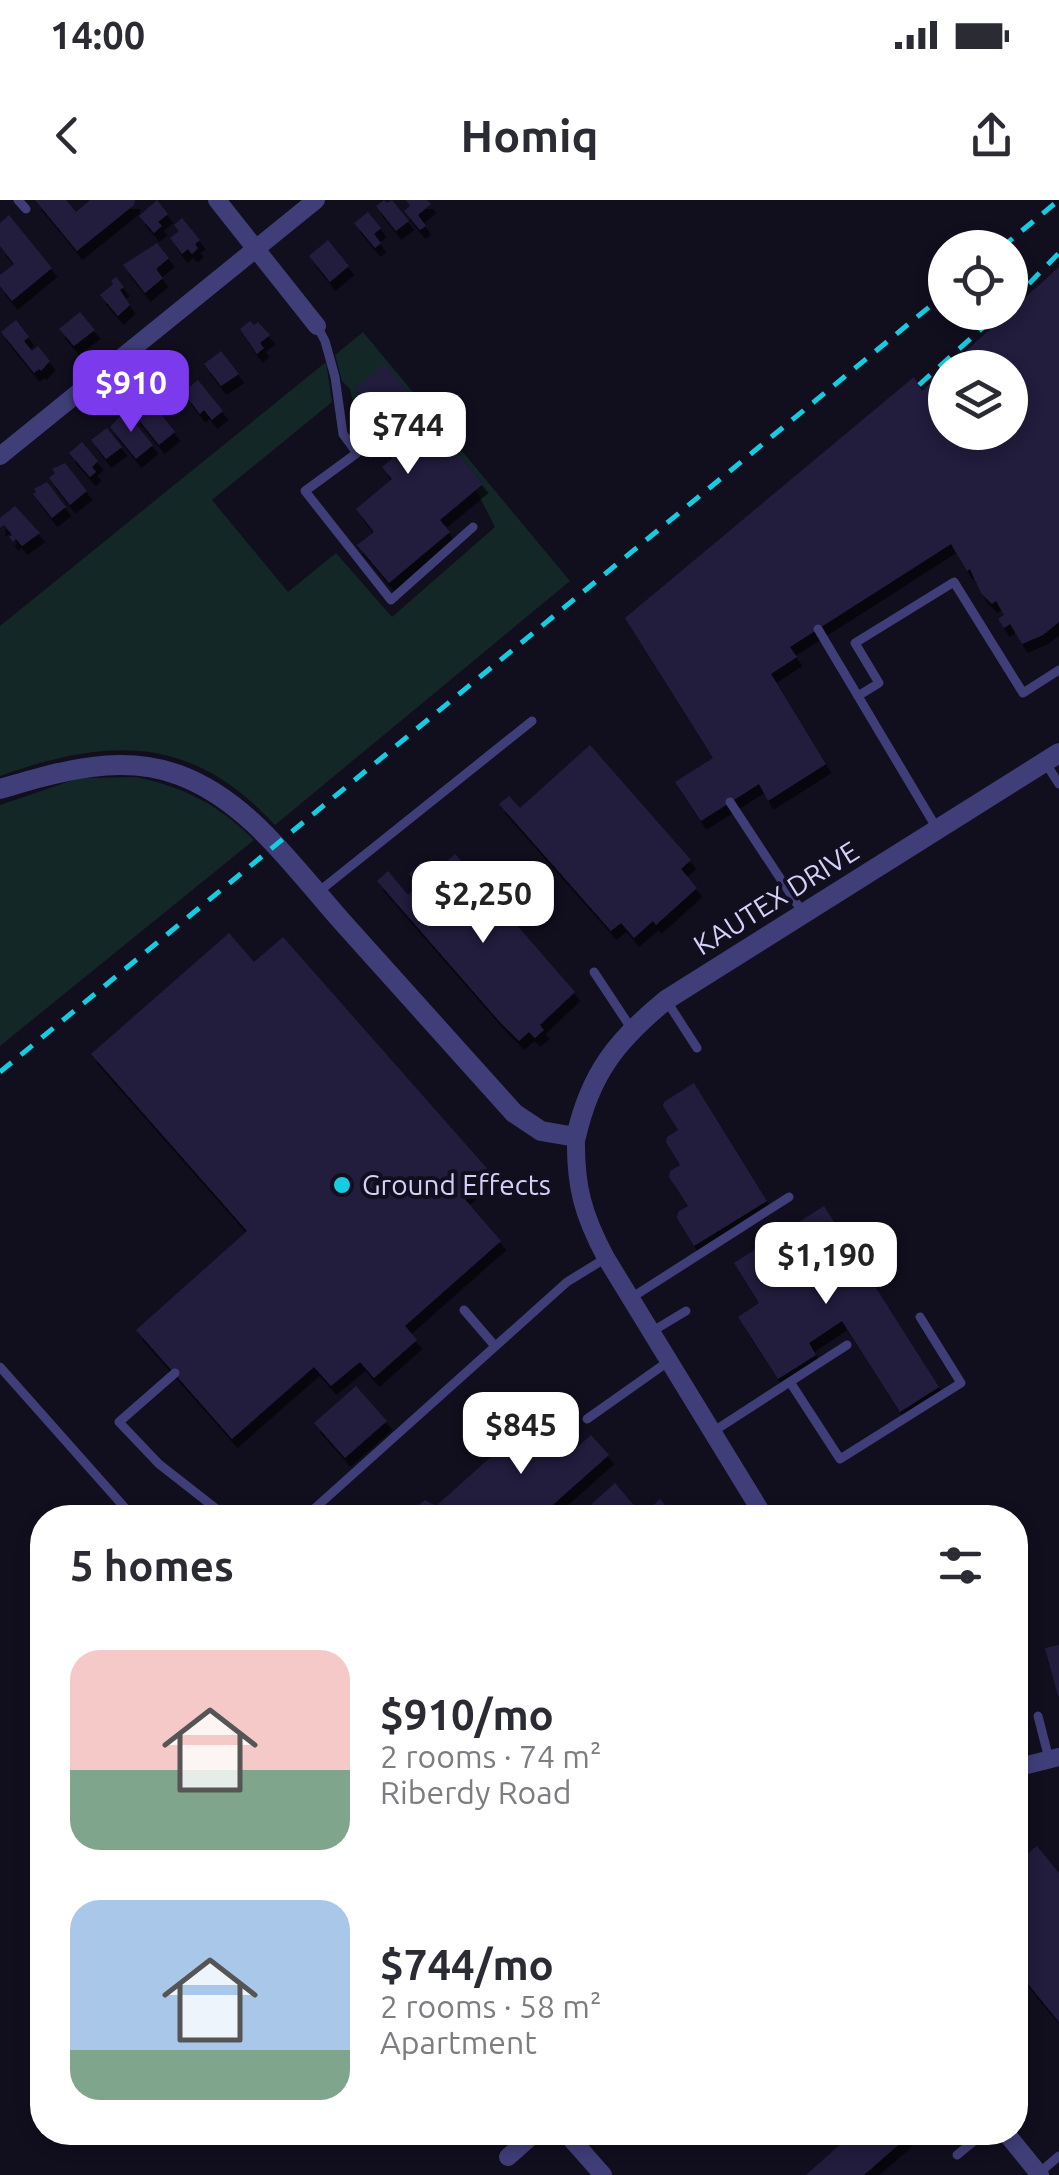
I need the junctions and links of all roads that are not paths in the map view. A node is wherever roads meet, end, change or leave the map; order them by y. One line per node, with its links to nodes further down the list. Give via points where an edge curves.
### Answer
1 (18, 200): 4 (lane)
2 (217, 200): 5 (street)
3 (316, 200): 5 (street)
4 (26, 209)
5 (256, 249): 6 (street); 7 (street)
6 (317, 326): 8 (lane, via 335,378 343,434 357,453 305,491 391,600)
7 (0, 456)
8 (474, 527)
9 (818, 629): 11 (lane)
10 (1059, 670): 11 (lane, via 1023,694 954,582 854,644 879,683)
11 (858, 696): 17 (lane)
12 (532, 721): 18 (lane)
13 (1052, 758): 14 (lane); 17 (street, KAUTEX DRIVE)
14 (1059, 784)
15 (0, 789): 18 (street, via 73,768 128,764 176,774 216,792 247,818)
16 (730, 802): 19 (lane)
17 (938, 829): 19 (street, KAUTEX DRIVE)
18 (317, 894): 24 (street, via 514,1113 541,1131)
19 (804, 914): 21 (street, KAUTEX DRIVE)
20 (594, 972): 22 (lane)
21 (666, 1000): 22 (street, KAUTEX DRIVE); 23 (lane)
22 (631, 1028): 24 (street, KAUTEX DRIVE, via 584,1101)
23 (697, 1048)
24 (576, 1137): 26 (street, via 576,1180)
25 (790, 1198): 27 (lane)
26 (606, 1258): 27 (street); 33 (lane, via 567,1282)
27 (630, 1298): 31 (street)
28 (464, 1310): 33 (lane)
29 (686, 1311): 31 (lane)
30 (920, 1316): 37 (lane, via 961,1383 840,1460)
31 (651, 1332): 34 (street)
32 (847, 1344): 37 (lane)
33 (496, 1346): 42 (lane)
34 (669, 1361): 38 (lane); 39 (street)
35 (0, 1367): 40 (lane)
36 (175, 1374): 41 (lane, via 119,1422)
37 (790, 1382): 39 (lane)
38 (587, 1419)
39 (714, 1431): 43 (street)
40 (122, 1505)
41 (211, 1505)
42 (319, 1505)
43 (757, 1505)
44 (1038, 1716): 45 (lane)
45 (1054, 1758): 46 (street)
46 (1028, 1765)
47 (521, 2145): 53 (street)
48 (576, 2145): 55 (street)
49 (969, 2145): 51 (lane)
50 (1017, 2145): 54 (street)
51 (956, 2155)
52 (1059, 2156): 54 (lane)
53 (508, 2157)
54 (1040, 2174)
55 (603, 2175)

